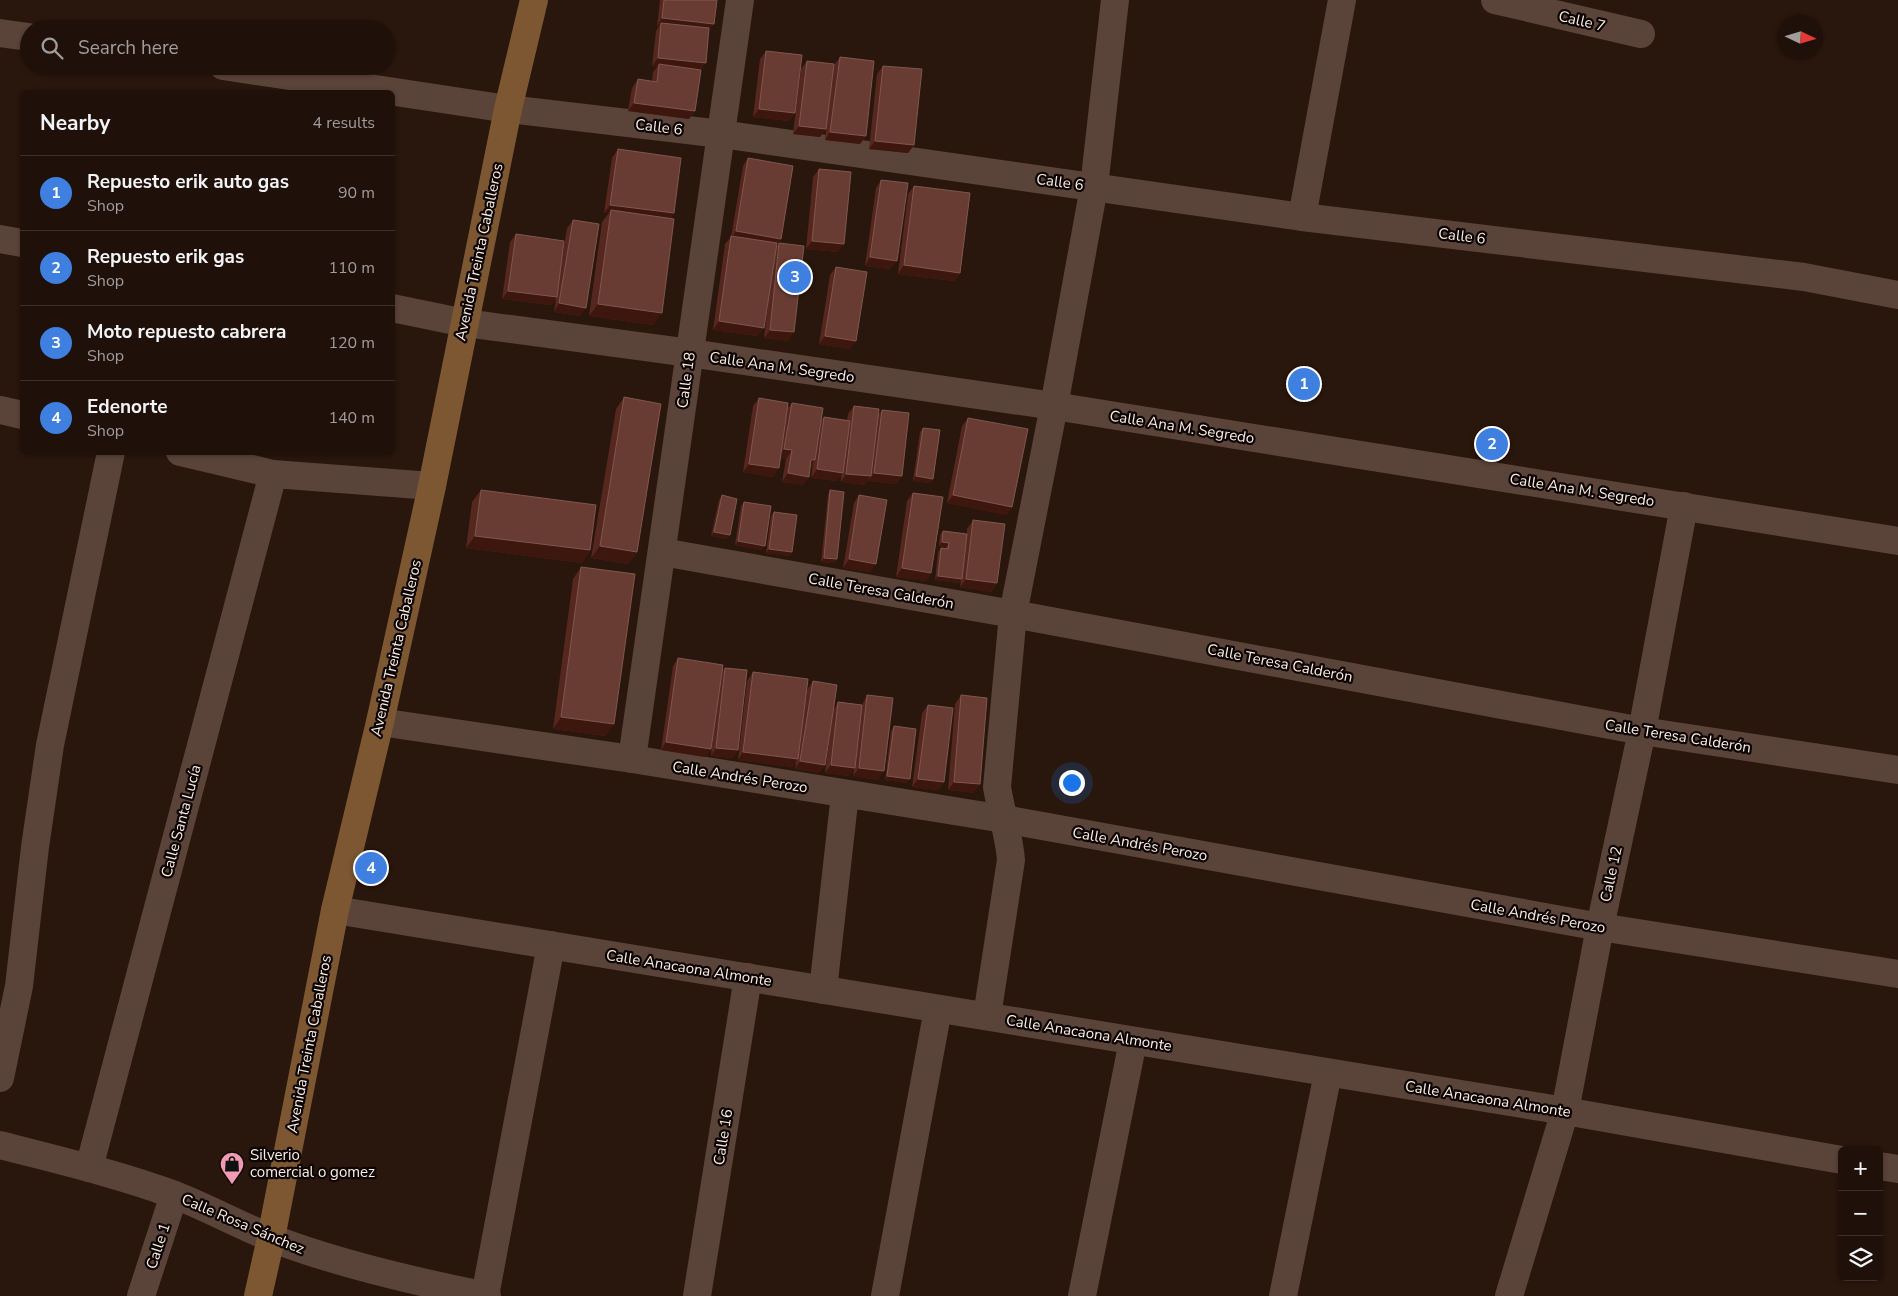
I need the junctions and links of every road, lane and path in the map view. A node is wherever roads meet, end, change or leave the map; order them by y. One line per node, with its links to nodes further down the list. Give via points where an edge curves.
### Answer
1 (534, 0): 12 (street, Avenida Treinta Caballeros)
2 (740, 0): 13 (street, Calle 18)
3 (1115, 0): 14 (street)
4 (1342, 0): 15 (street)
5 (1495, 0): 7 (street, Calle 7)
6 (0, 32): 8 (street)
7 (1641, 34)
8 (20, 35)
9 (281, 75): 10 (street, Calle 6)
10 (378, 90)
11 (395, 93): 12 (street, Calle 6)
12 (508, 110): 13 (street, Calle 6); 20 (street, Avenida Treinta Caballeros)
13 (721, 134): 14 (street, Calle 6); 21 (street, Calle 18)
14 (1094, 187): 15 (street, Calle 6); 22 (street)
15 (1302, 217): 18 (street, Calle 6, via 1804,277)
16 (0, 239): 17 (street)
17 (20, 243)
18 (1898, 296)
19 (395, 309): 20 (street, Calle Ana M. Segredo)
20 (465, 323): 21 (street, Calle Ana M. Segredo); 28 (street, Avenida Treinta Caballeros)
21 (690, 353): 22 (street, Calle Ana M. Segredo); 31 (street, Calle 18)
22 (1054, 406): 29 (street, Calle Ana M. Segredo); 32 (street)
23 (0, 410): 24 (street)
24 (20, 415)
25 (110, 455): 49 (street, via 50,745 19,986)
26 (193, 455): 27 (street)
27 (273, 474): 28 (street); 54 (street, Calle Santa Lucía)
28 (432, 486): 33 (street, Avenida Treinta Caballeros)
29 (1684, 506): 30 (street, Calle Ana M. Segredo); 34 (street, Calle 12)
30 (1898, 541)
31 (662, 552): 32 (street, Calle Teresa Calderón); 35 (street, Calle 18)
32 (1013, 614): 34 (street, Calle Teresa Calderón); 38 (street, via 997,787)
33 (380, 722): 35 (street, Calle Andrés Perozo); 39 (street, Avenida Treinta Caballeros)
34 (1642, 731): 36 (street, Calle Teresa Calderón); 40 (street, Calle 12)
35 (632, 759): 37 (street, Calle Andrés Perozo)
36 (1898, 770)
37 (845, 794): 38 (street, Calle Andrés Perozo); 44 (street)
38 (1004, 819): 40 (street, Calle Andrés Perozo); 46 (street, via 1011,860)
39 (335, 910): 41 (street, Calle Anacaona Almonte); 57 (street, Avenida Treinta Caballeros)
40 (1600, 927): 42 (street, Calle Andrés Perozo); 50 (street, Calle 12)
41 (551, 945): 43 (street, Calle Anacaona Almonte); 60 (street)
42 (1898, 974)
43 (748, 978): 44 (street, Calle Anacaona Almonte); 61 (street, Calle 16)
44 (823, 990): 45 (street, Calle Anacaona Almonte)
45 (938, 1009): 46 (street, Calle Anacaona Almonte); 62 (street)
46 (986, 1016): 47 (street, Calle Anacaona Almonte)
47 (1133, 1040): 48 (street, Calle Anacaona Almonte); 63 (street)
48 (1328, 1073): 50 (street, Calle Anacaona Almonte); 64 (street)
49 (0, 1078)
50 (1565, 1111): 52 (street, Calle Anacaona Almonte); 65 (street, Calle 12)
51 (0, 1145): 54 (street, Calle Rosa Sánchez)
52 (1838, 1159)
53 (1883, 1167): 55 (street)
54 (89, 1168): 56 (street, Calle Rosa Sánchez)
55 (1898, 1169)
56 (174, 1195): 57 (street, Calle Rosa Sánchez); 58 (street, Calle 1)
57 (271, 1238): 59 (street, Avenida Treinta Caballeros); 60 (street, Calle Rosa Sánchez, via 314,1253)
58 (141, 1296)
59 (258, 1296)
60 (486, 1296)
61 (697, 1296)
62 (885, 1296)
63 (1082, 1296)
64 (1283, 1296)
65 (1509, 1296)

